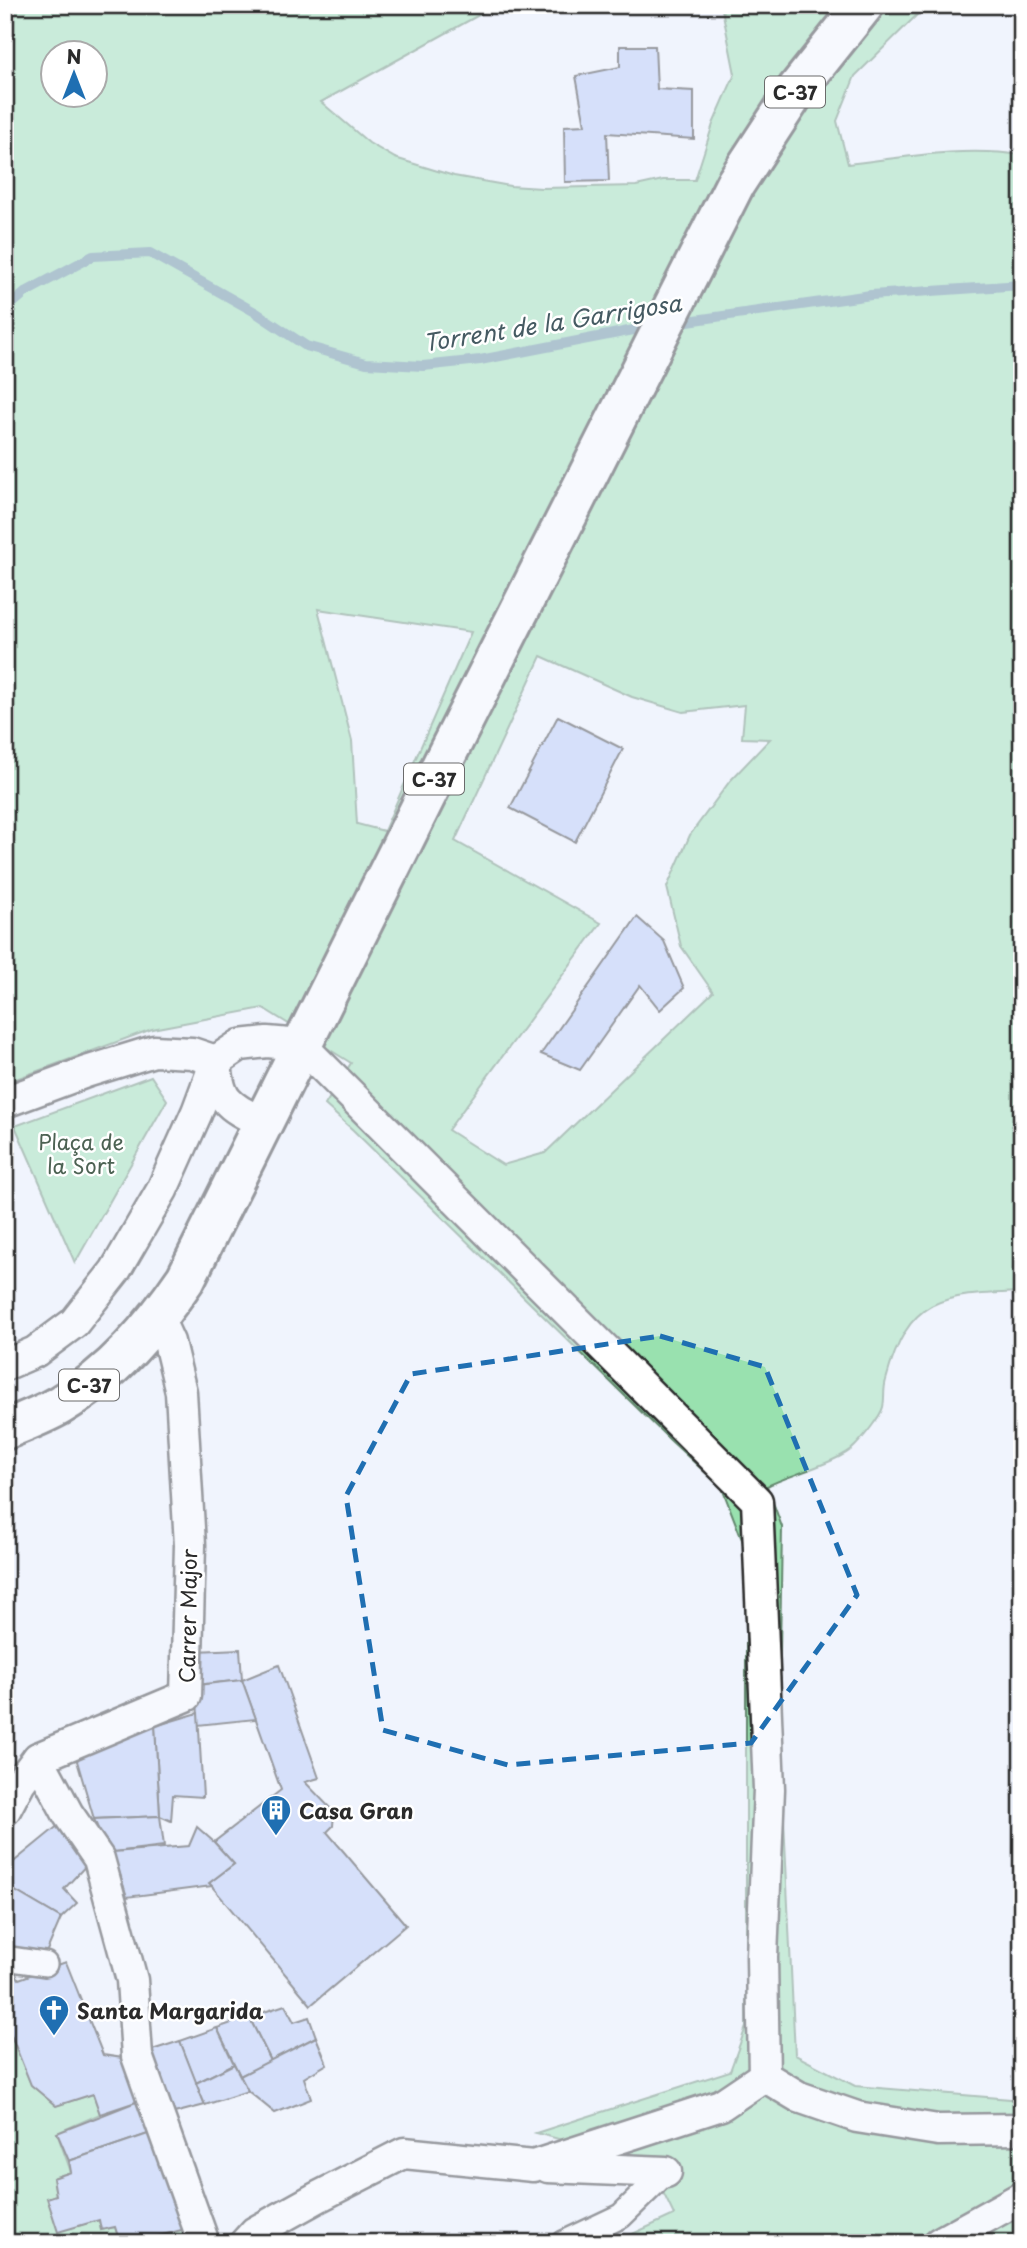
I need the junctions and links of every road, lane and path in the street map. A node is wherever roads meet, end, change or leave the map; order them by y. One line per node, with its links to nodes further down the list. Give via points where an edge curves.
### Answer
1 (864, 5): 2 (main road, C-37, via 797,89 735,184)
2 (301, 1045): 3 (street, via 240,1045); 5 (main road, C-37); 13 (street, via 757,1501 769,1789 762,1957)
3 (216, 1061): 4 (street, via 192,1053 154,1052); 5 (street, via 222,1096); 7 (street, via 162,1190 115,1272 74,1323 35,1352)
4 (5, 1102)
5 (262, 1123): 6 (main road, C-37, via 186,1278)
6 (158, 1318): 8 (main road, C-37, via 99,1378 59,1406); 9 (street, Carrer Major, via 181,1392 190,1545 186,1696)
7 (5, 1364)
8 (5, 1430)
9 (38, 1758): 10 (street); 18 (street, via 99,1859 132,1980 137,2056)
10 (5, 1810)
11 (5, 1958): 12 (street)
12 (44, 1964)
13 (764, 2076): 14 (street, via 799,2097 857,2117 938,2130); 15 (street, via 720,2105)
14 (1022, 2129)
15 (533, 2166): 16 (street); 19 (street, via 404,2153 256,2232)
16 (666, 2172): 20 (street, via 621,2216)
17 (1022, 2197): 21 (street)
18 (204, 2243)
19 (245, 2243)
20 (564, 2243)
21 (939, 2243)

